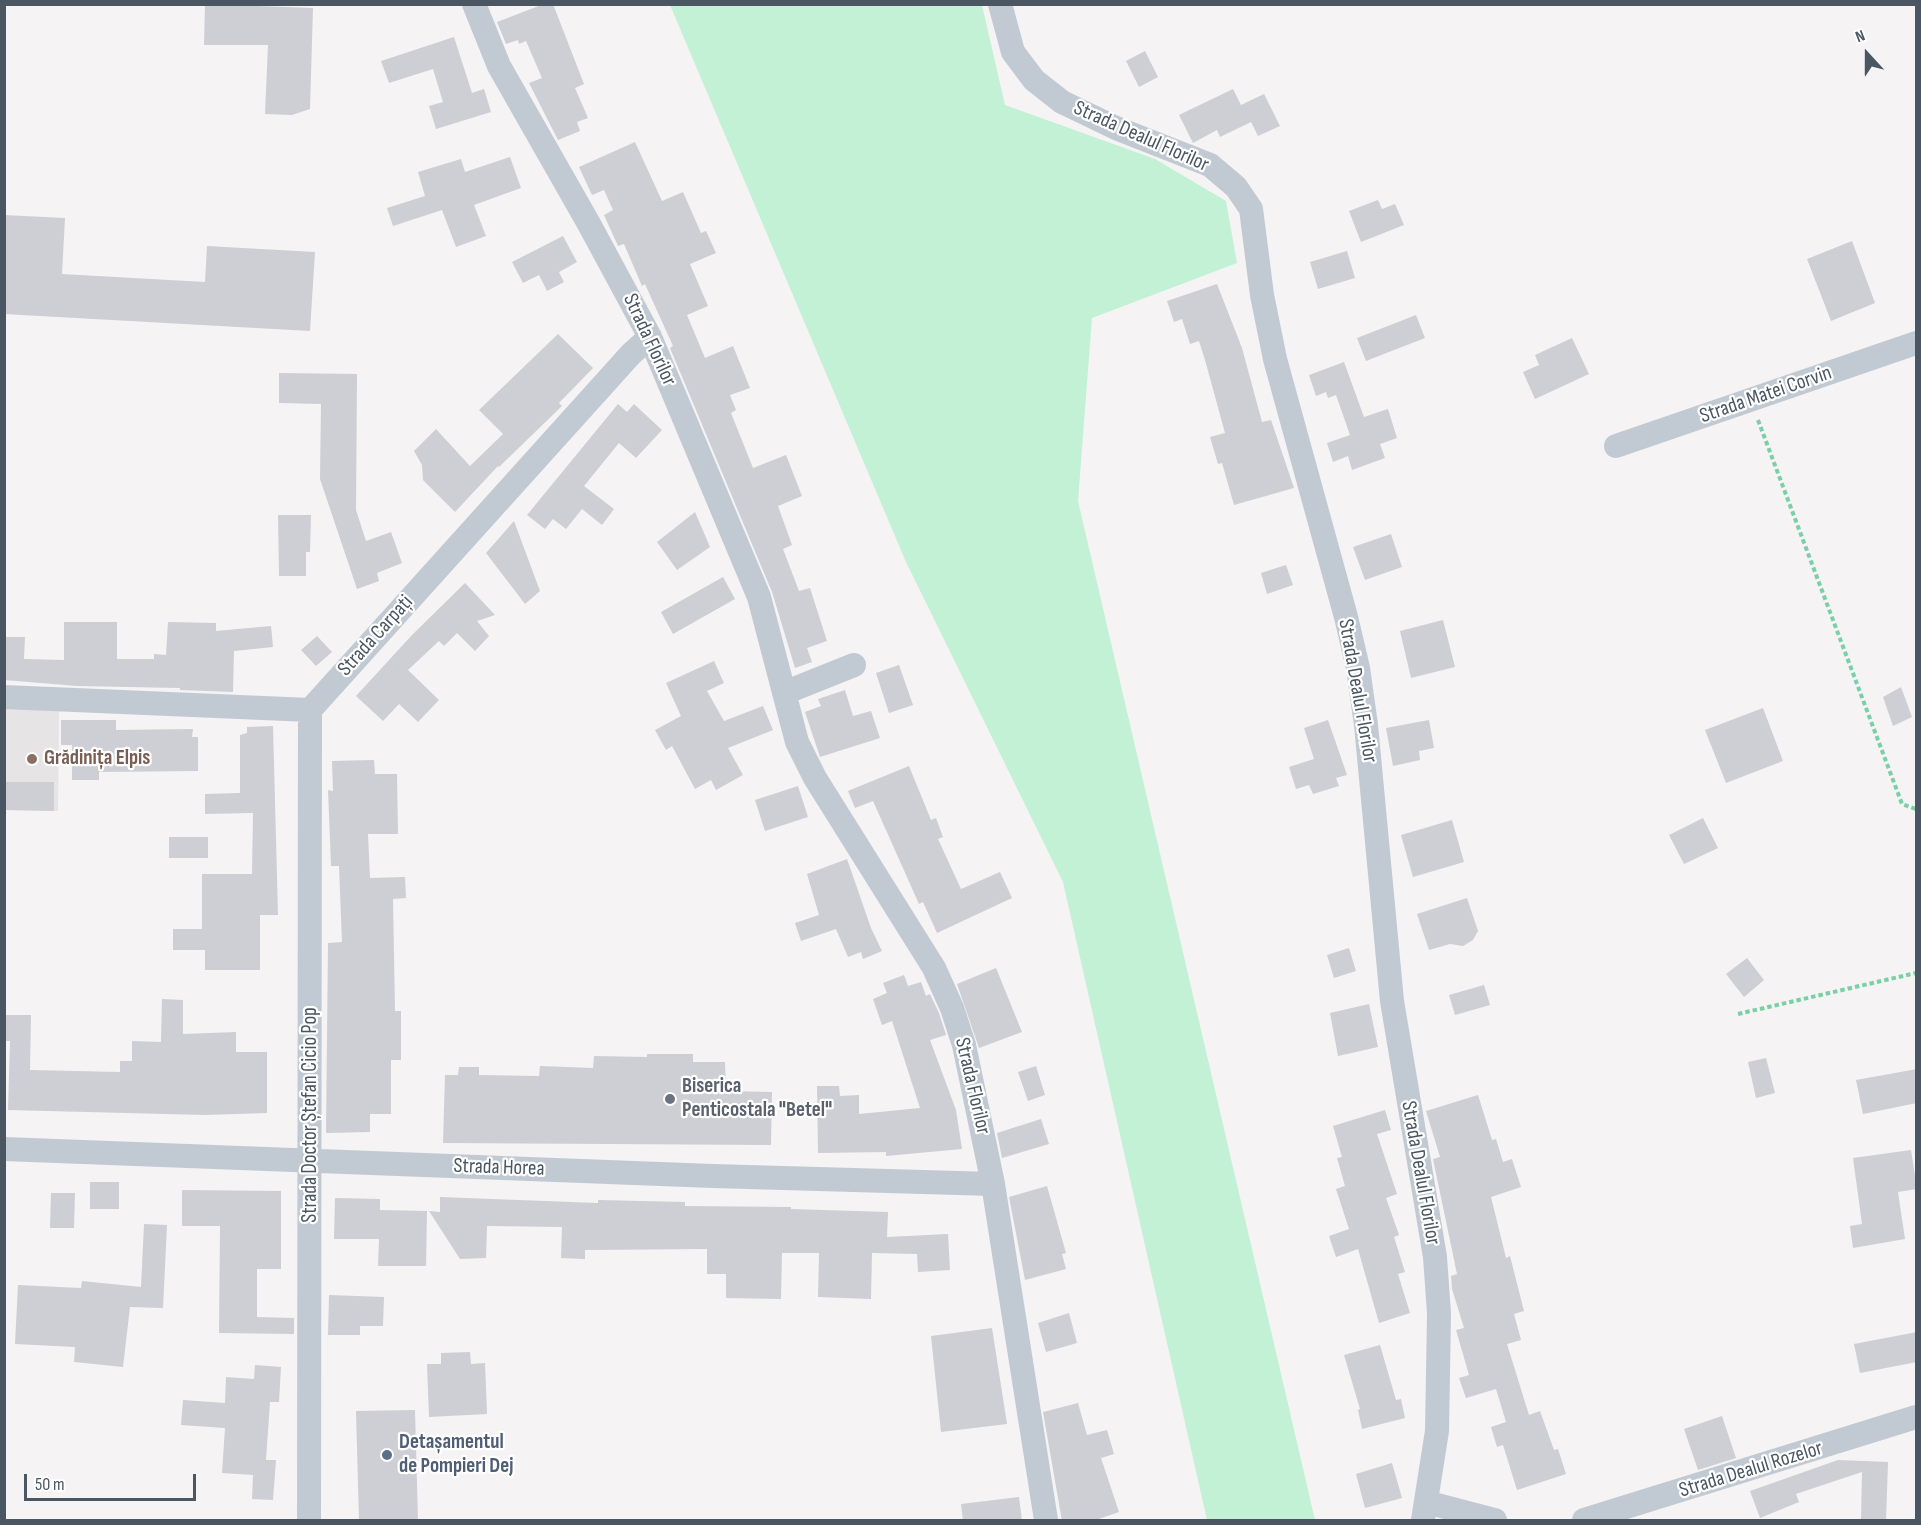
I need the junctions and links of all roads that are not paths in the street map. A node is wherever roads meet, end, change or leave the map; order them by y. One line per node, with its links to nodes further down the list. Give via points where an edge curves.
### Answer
1 (474, 4): 3 (street, Strada Florilor, via 500,66)
2 (1000, 4): 14 (street, Strada Dealul Florilor, via 1013,52 1034,80 1062,102 1210,165 1236,187 1251,209 1275,359 1346,617 1366,725 1392,1000 1435,1257 1439,1313 1437,1431)
3 (650, 337): 7 (street, Strada Florilor, via 759,597); 9 (street, Strada Carpați)
4 (1917, 343): 5 (street, Strada Matei Corvin)
5 (1616, 446)
6 (854, 665): 7 (street)
7 (784, 693): 12 (street, Strada Florilor, via 797,742 815,778 923,950 952,1008 964,1045)
8 (4, 697): 9 (street)
9 (310, 710): 11 (street, Strada Doctor Ștefan Cicio Pop)
10 (4, 1149): 11 (street, Strada Horea)
11 (312, 1162): 12 (street, Strada Horea); 15 (street, Strada Doctor Ștefan Cicio Pop)
12 (993, 1184): 16 (street, Strada Florilor)
13 (1917, 1417): 18 (street, Strada Dealul Rozelor)
14 (1424, 1511): 17 (street)
15 (309, 1521)
16 (1046, 1521)
17 (1495, 1521)
18 (1584, 1521)

